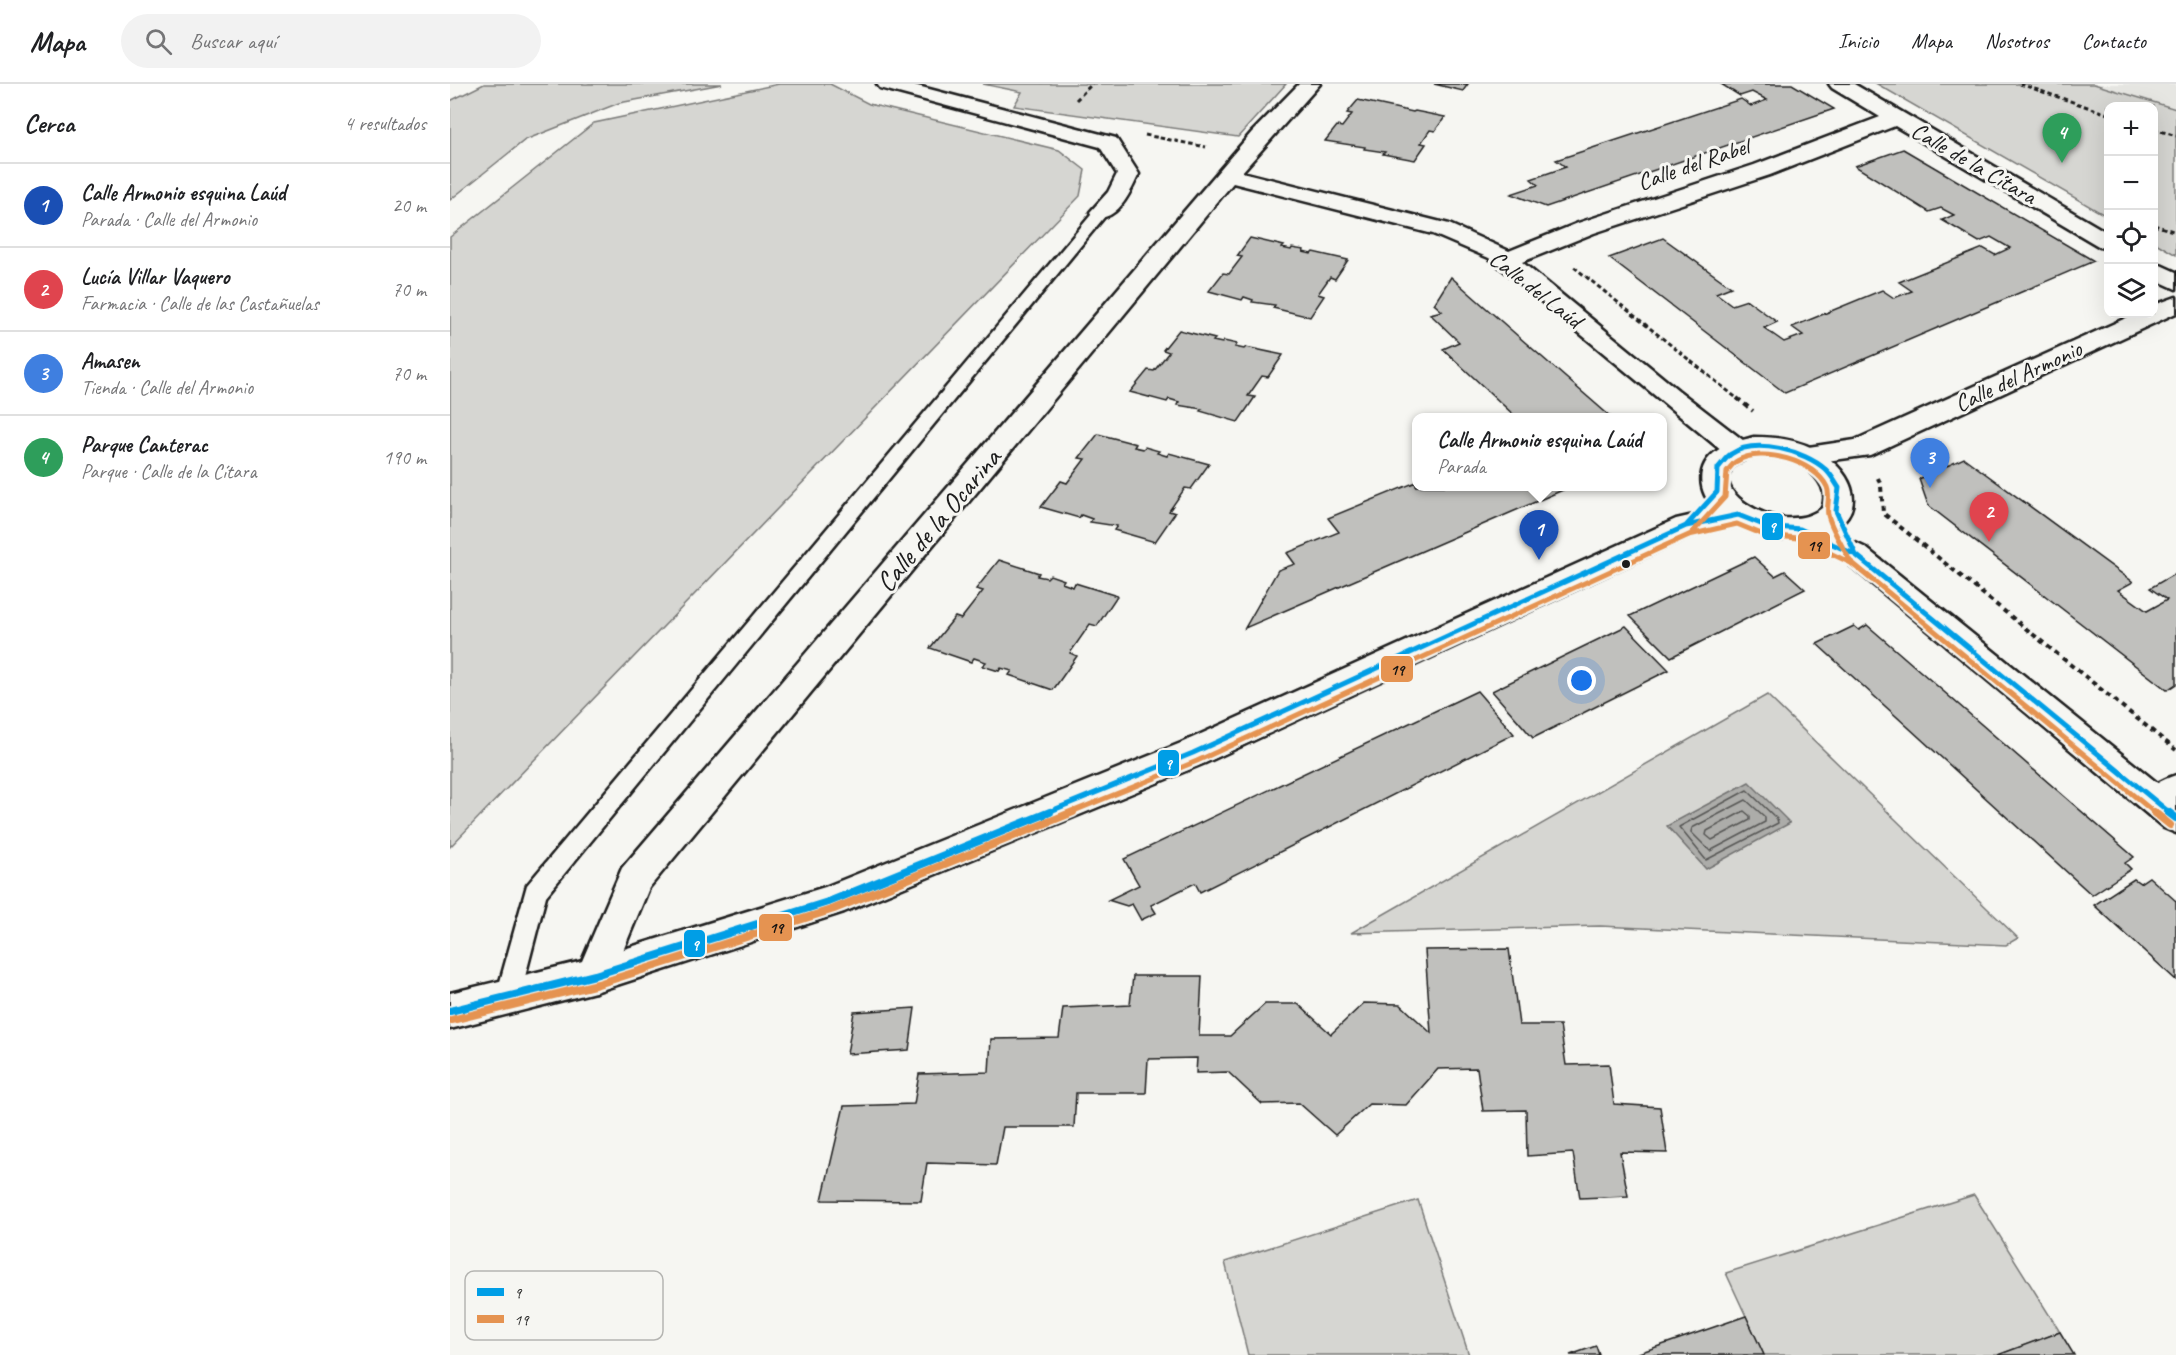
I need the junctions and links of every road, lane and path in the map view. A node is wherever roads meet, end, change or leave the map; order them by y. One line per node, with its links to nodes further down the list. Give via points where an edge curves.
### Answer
1 (887, 84): 10 (street, via 1108,143 1128,174 1118,195)
2 (1310, 84): 9 (street, Calle de la Ocarina)
3 (1839, 84): 6 (street, Calle de la Cítara)
4 (2020, 84): 5 (path)
5 (2104, 112)
6 (1897, 118): 13 (street, Calle de la Cítara); 14 (street, Calle del Rabel)
7 (2158, 130): 8 (path)
8 (2176, 136)
9 (1230, 176): 14 (street, Calle del Laúd, via 1441,229); 29 (street, Calle de la Ocarina, via 635,879)
10 (1101, 212): 30 (lane, via 535,892)
11 (2158, 226): 12 (path)
12 (2176, 232)
13 (2104, 239)
14 (1506, 260): 19 (street, Calle del Laúd)
15 (2158, 271): 16 (street)
16 (2176, 282)
17 (2176, 304): 18 (street, Calle del Armonio)
18 (1860, 449): 20 (street, Calle del Armonio); 21 (street, Calle del Armonio)
19 (1738, 450): 20 (street, via 1772,446); 22 (street, via 1728,454 1717,467)
20 (1805, 455): 21 (street)
21 (1834, 478): 23 (street, via 1840,492)
22 (1717, 492): 24 (street); 25 (street)
23 (1836, 511): 26 (street, via 1820,524); 27 (street)
24 (1738, 514): 25 (street); 26 (street, via 1766,526)
25 (1686, 525): 29 (street, via 1193,753 831,901)
26 (1800, 529): 27 (street)
27 (1856, 555): 28 (street)
28 (2170, 803)
29 (595, 975): 30 (street)
30 (508, 996): 31 (street)
31 (450, 1011)

